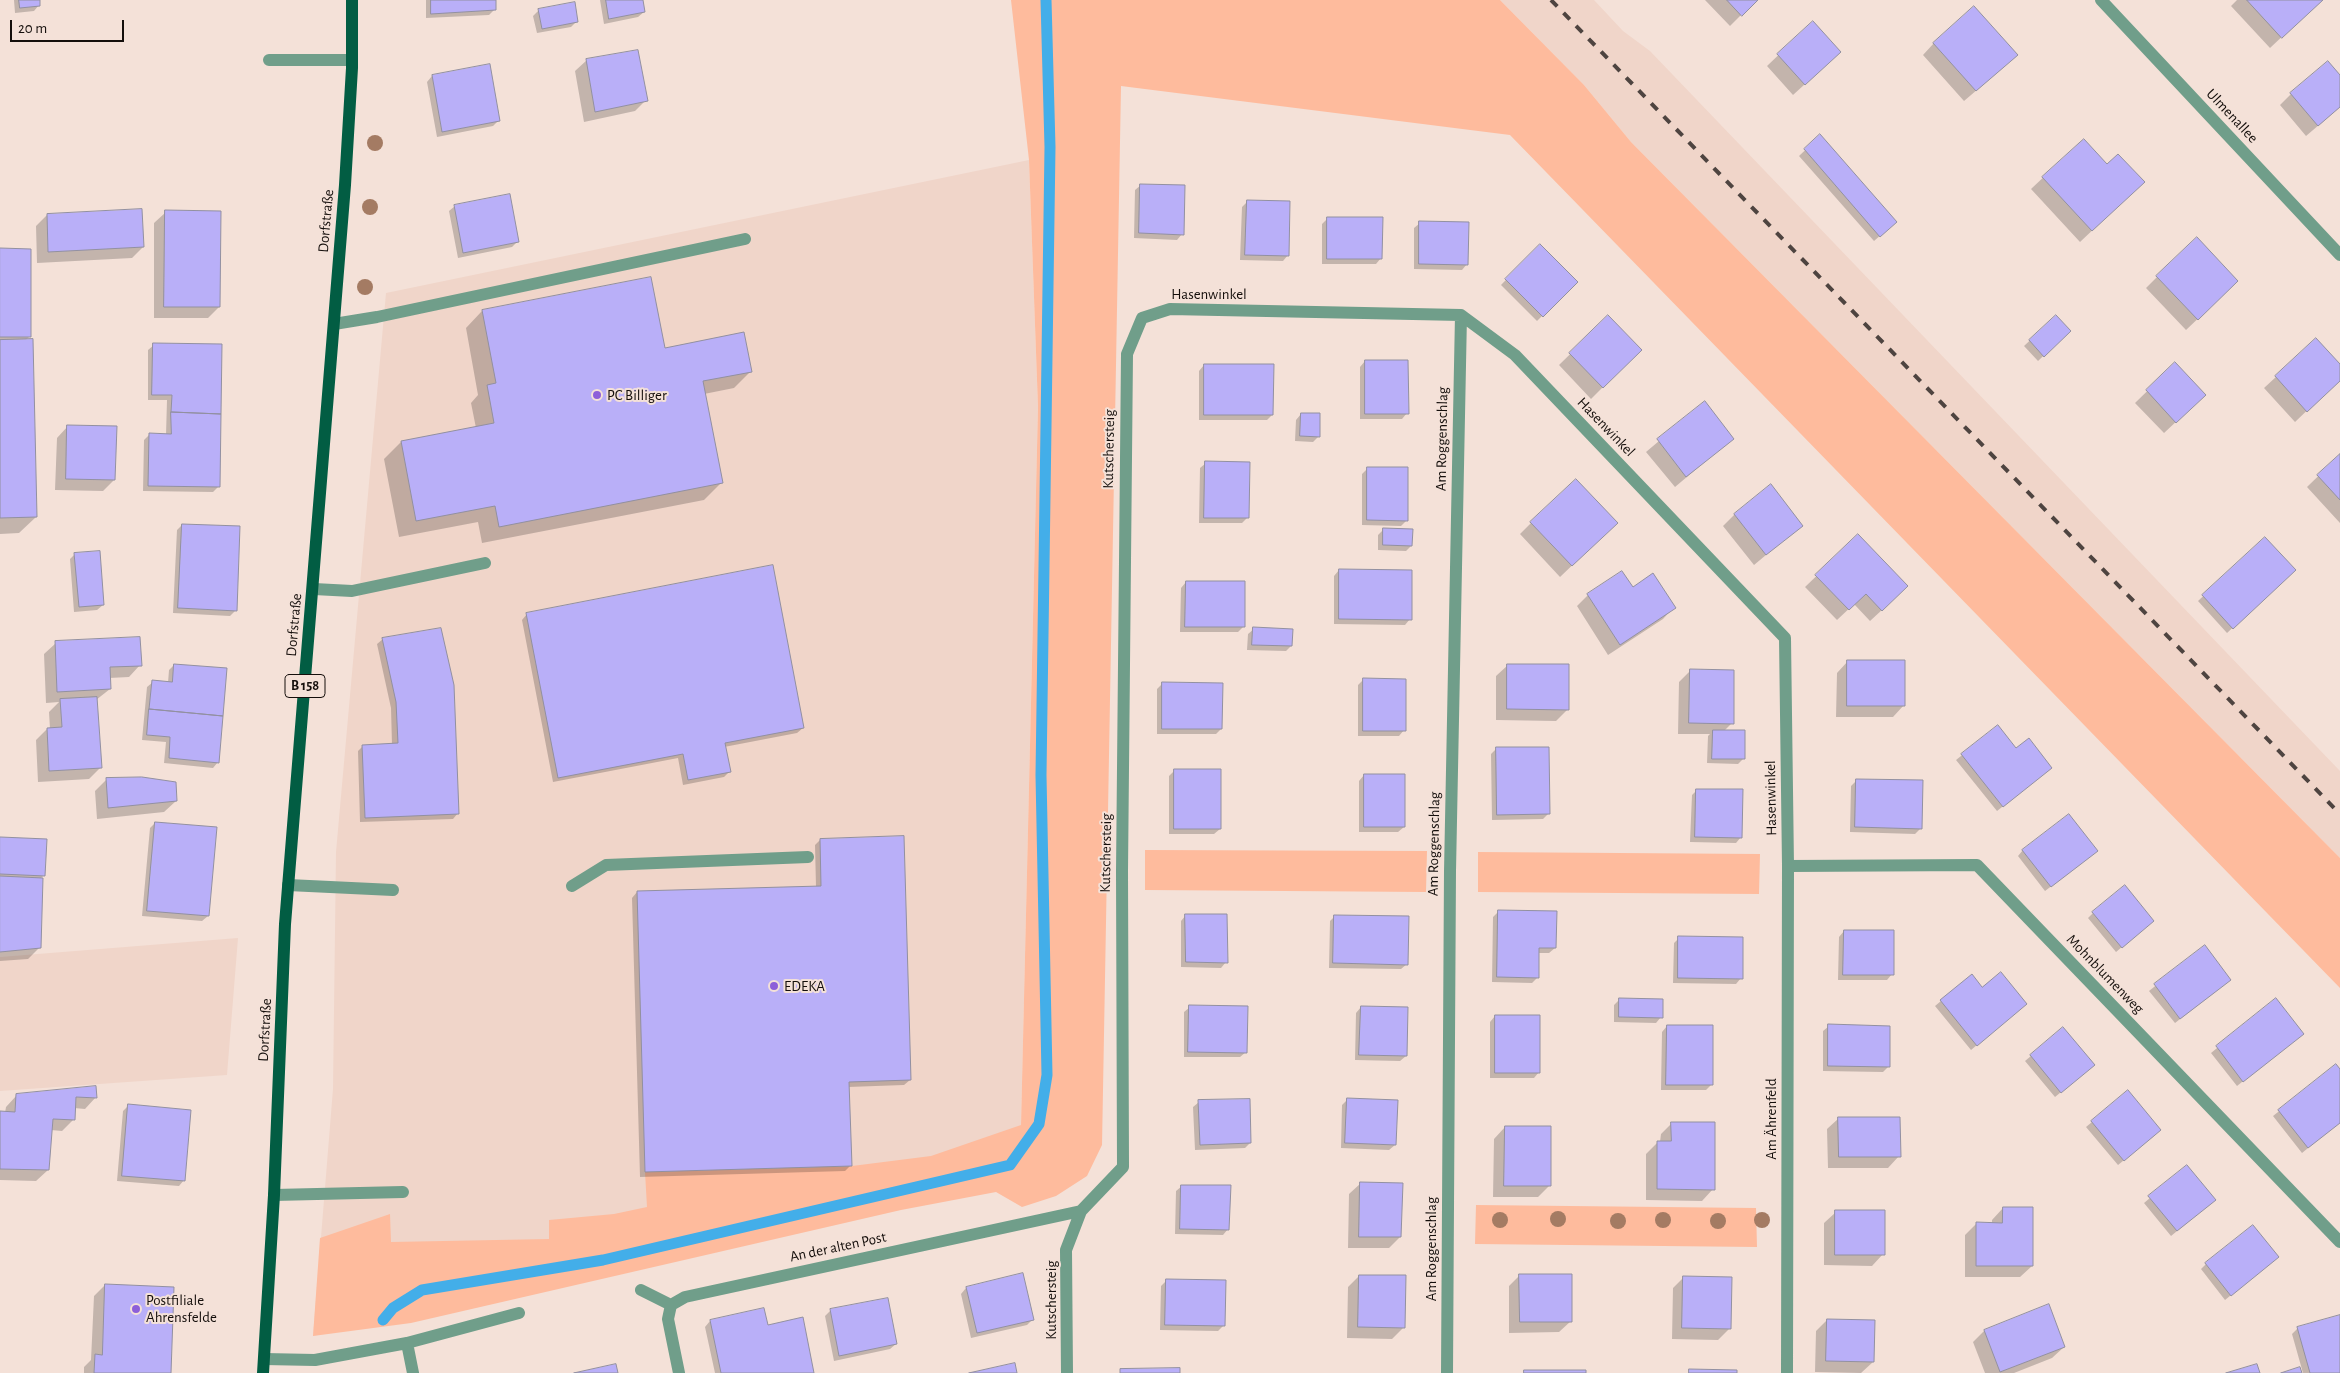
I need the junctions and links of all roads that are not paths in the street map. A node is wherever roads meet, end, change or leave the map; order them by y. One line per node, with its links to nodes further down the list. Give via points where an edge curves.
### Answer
1 (352, 0): 4 (main road, Dorfstraße / B 158)
2 (2101, 0): 6 (street, Ulmenallee)
3 (269, 60): 4 (street)
4 (352, 60): 9 (main road, Dorfstraße / B 158)
5 (745, 239): 9 (street)
6 (2340, 255)
7 (1461, 315): 8 (street, Hasenwinkel, via 1170,309); 13 (street, Hasenwinkel, via 1516,355 1785,638); 30 (street, Am Roggenschlag, via 1450,871)
8 (1142, 318): 19 (street, Kutschersteig, via 1127,354 1123,1167)
9 (334, 324): 11 (main road, Dorfstraße / B 158)
10 (485, 563): 11 (street, via 352,591)
11 (314, 589): 14 (main road, Dorfstraße / B 158)
12 (808, 857): 15 (street, via 606,865)
13 (1788, 866): 20 (street, Mohnblumenweg, via 1977,865); 31 (street, Am Ährenfeld)
14 (288, 885): 16 (street); 18 (main road, Dorfstraße / B 158)
15 (572, 886)
16 (393, 890)
17 (403, 1192): 18 (street)
18 (274, 1195): 25 (main road, Dorfstraße / B 158)
19 (1081, 1211): 22 (street, An der alten Post, via 684,1297); 29 (street, Kutschersteig, via 1066,1250)
20 (2340, 1242)
21 (641, 1290): 22 (street)
22 (671, 1305): 28 (street, via 668,1319)
23 (519, 1313): 24 (street)
24 (407, 1343): 25 (street, via 314,1360); 27 (street)
25 (264, 1359): 26 (main road, Dorfstraße / B 158)
26 (263, 1373)
27 (413, 1373)
28 (679, 1373)
29 (1067, 1373)
30 (1447, 1373)
31 (1787, 1373)

